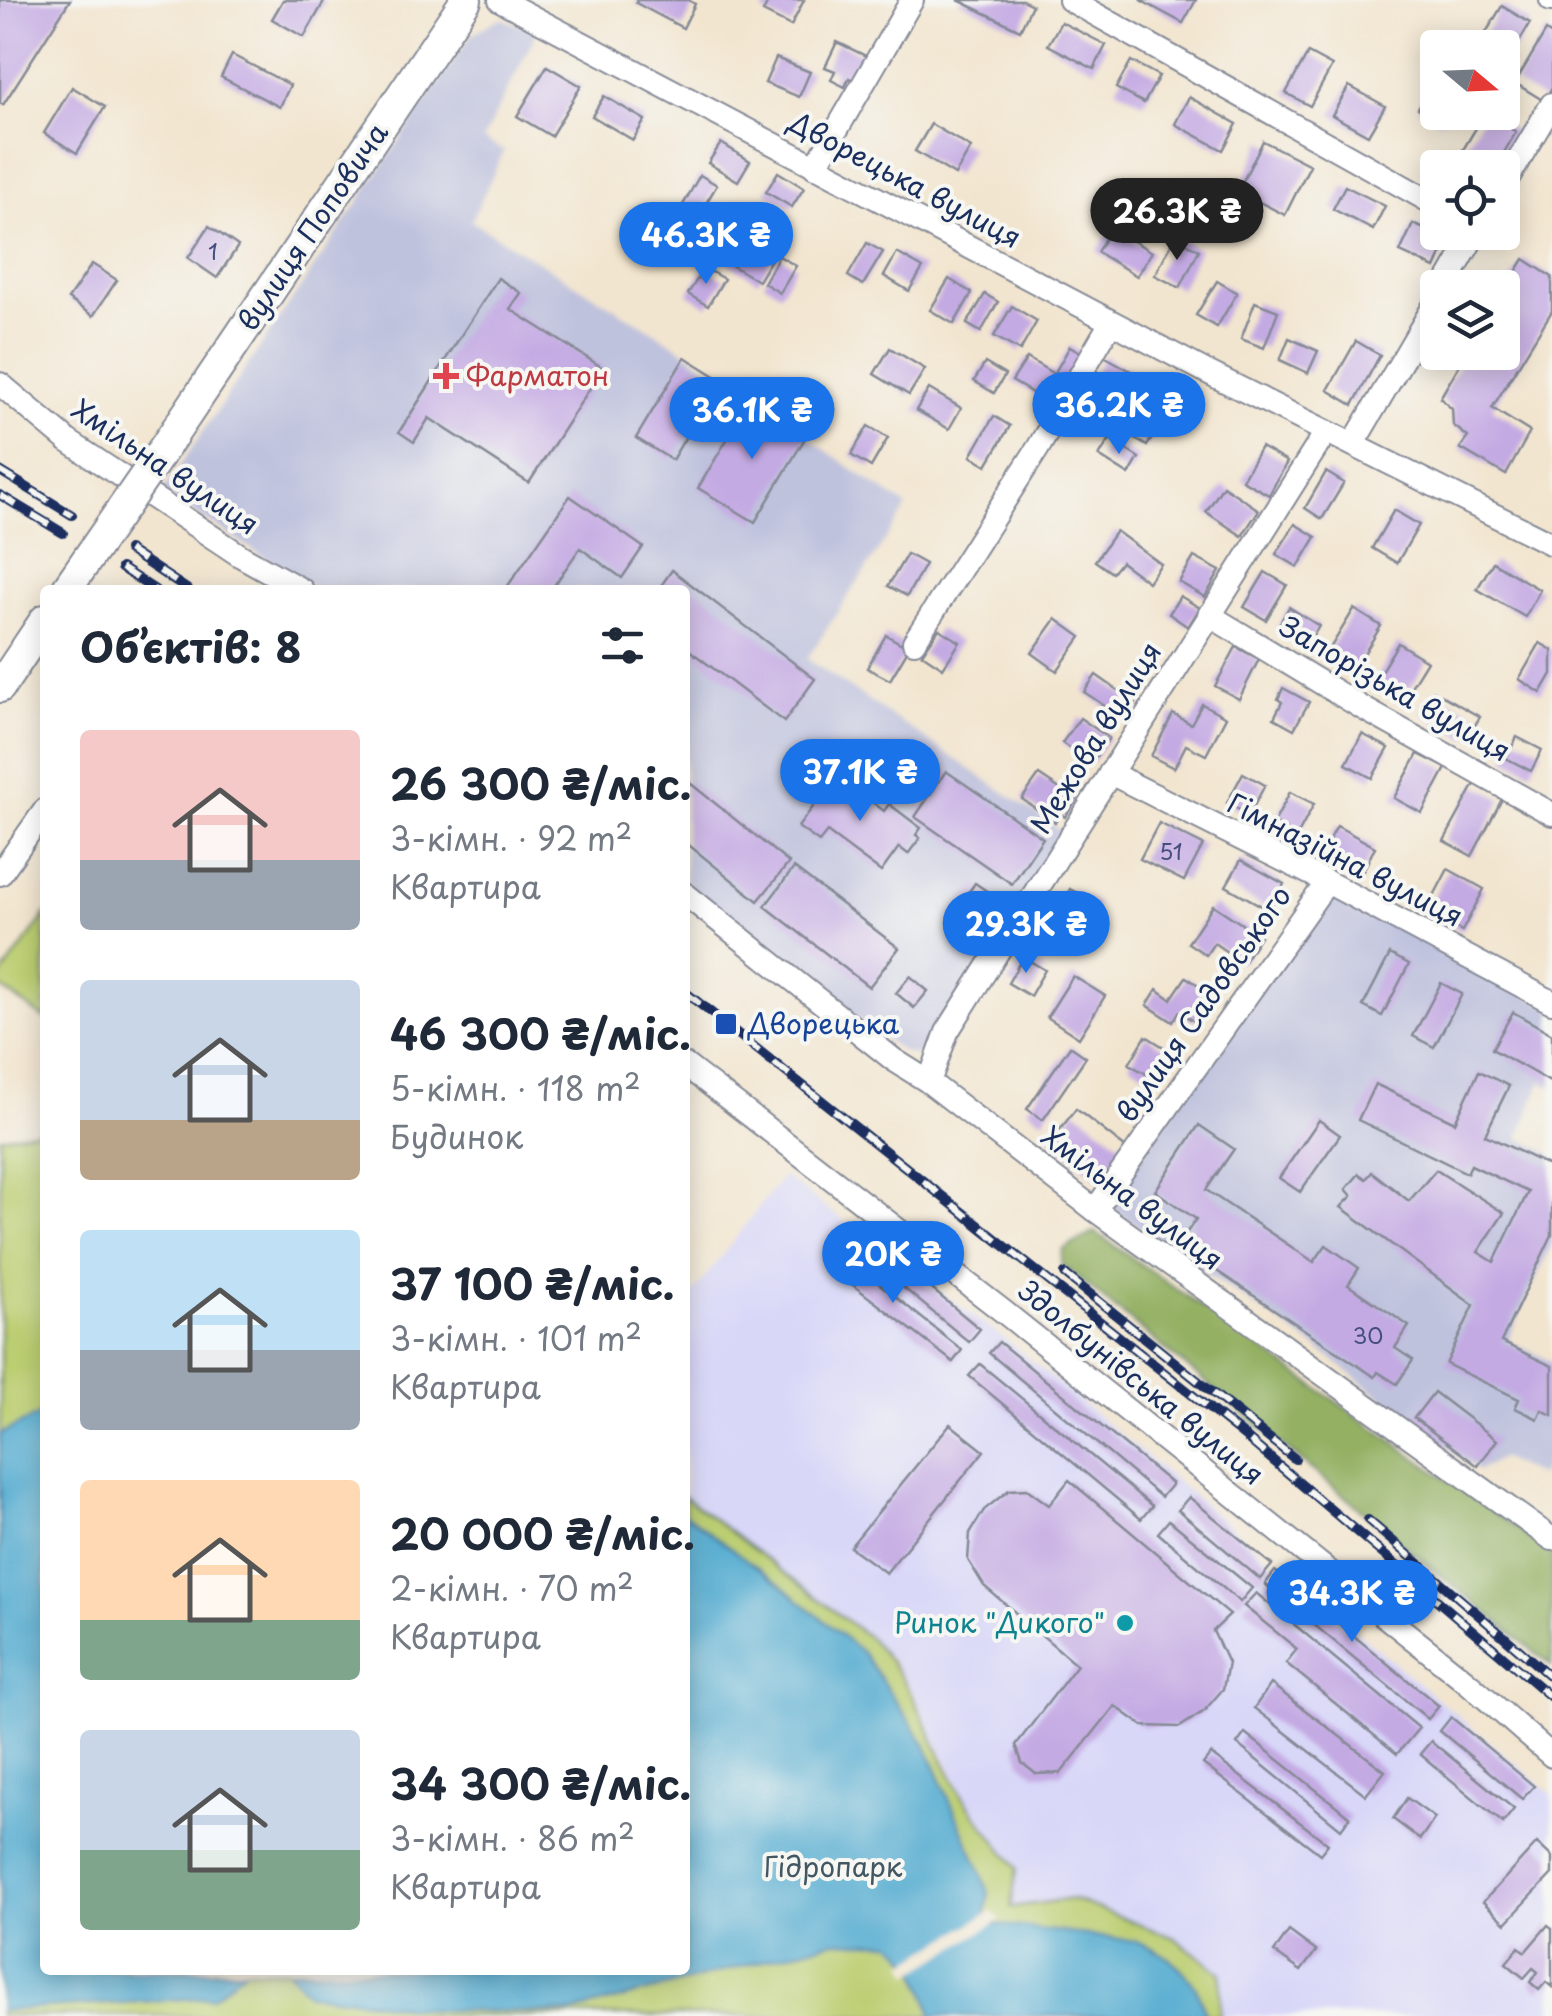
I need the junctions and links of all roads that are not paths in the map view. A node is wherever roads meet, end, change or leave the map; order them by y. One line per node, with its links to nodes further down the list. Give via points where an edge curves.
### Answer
1 (466, 0): 15 (main road, вулиця Поповича, bridge)
2 (500, 0): 7 (street, Дворецька вулиця)
3 (912, 0): 7 (street)
4 (1070, 0): 8 (street)
5 (1552, 104): 6 (street)
6 (1520, 158)
7 (815, 166): 9 (street, Дворецька вулиця)
8 (1420, 196)
9 (1111, 322): 12 (street, Дворецька вулиця); 19 (street)
10 (1420, 329): 13 (street)
11 (0, 384): 16 (street, Хмільна вулиця, via 68,441)
12 (1326, 432): 13 (street, Дворецька вулиця); 17 (street, Межова вулиця)
13 (1352, 444): 14 (street, Дворецька вулиця)
14 (1552, 544)
15 (69, 585)
16 (293, 585)
17 (1209, 615): 21 (street, Межова вулиця); 22 (street, Запорізька вулиця)
18 (40, 627): 20 (main road)
19 (914, 642)
20 (0, 687)
21 (1110, 773): 25 (street, Гімназійна вулиця); 29 (street, Межова вулиця, via 947,1032)
22 (1552, 814)
23 (40, 817): 24 (street)
24 (0, 874)
25 (1327, 882): 27 (street, Гімназійна вулиця); 30 (street, вулиця Садовського)
26 (690, 898): 29 (street, Хмільна вулиця)
27 (1552, 1002)
28 (690, 1069): 32 (street, Здолбунівська вулиця, via 1004,1312)
29 (929, 1082): 30 (street, Хмільна вулиця)
30 (1095, 1210): 31 (street, Хмільна вулиця)
31 (1552, 1539)
32 (1552, 1756)

